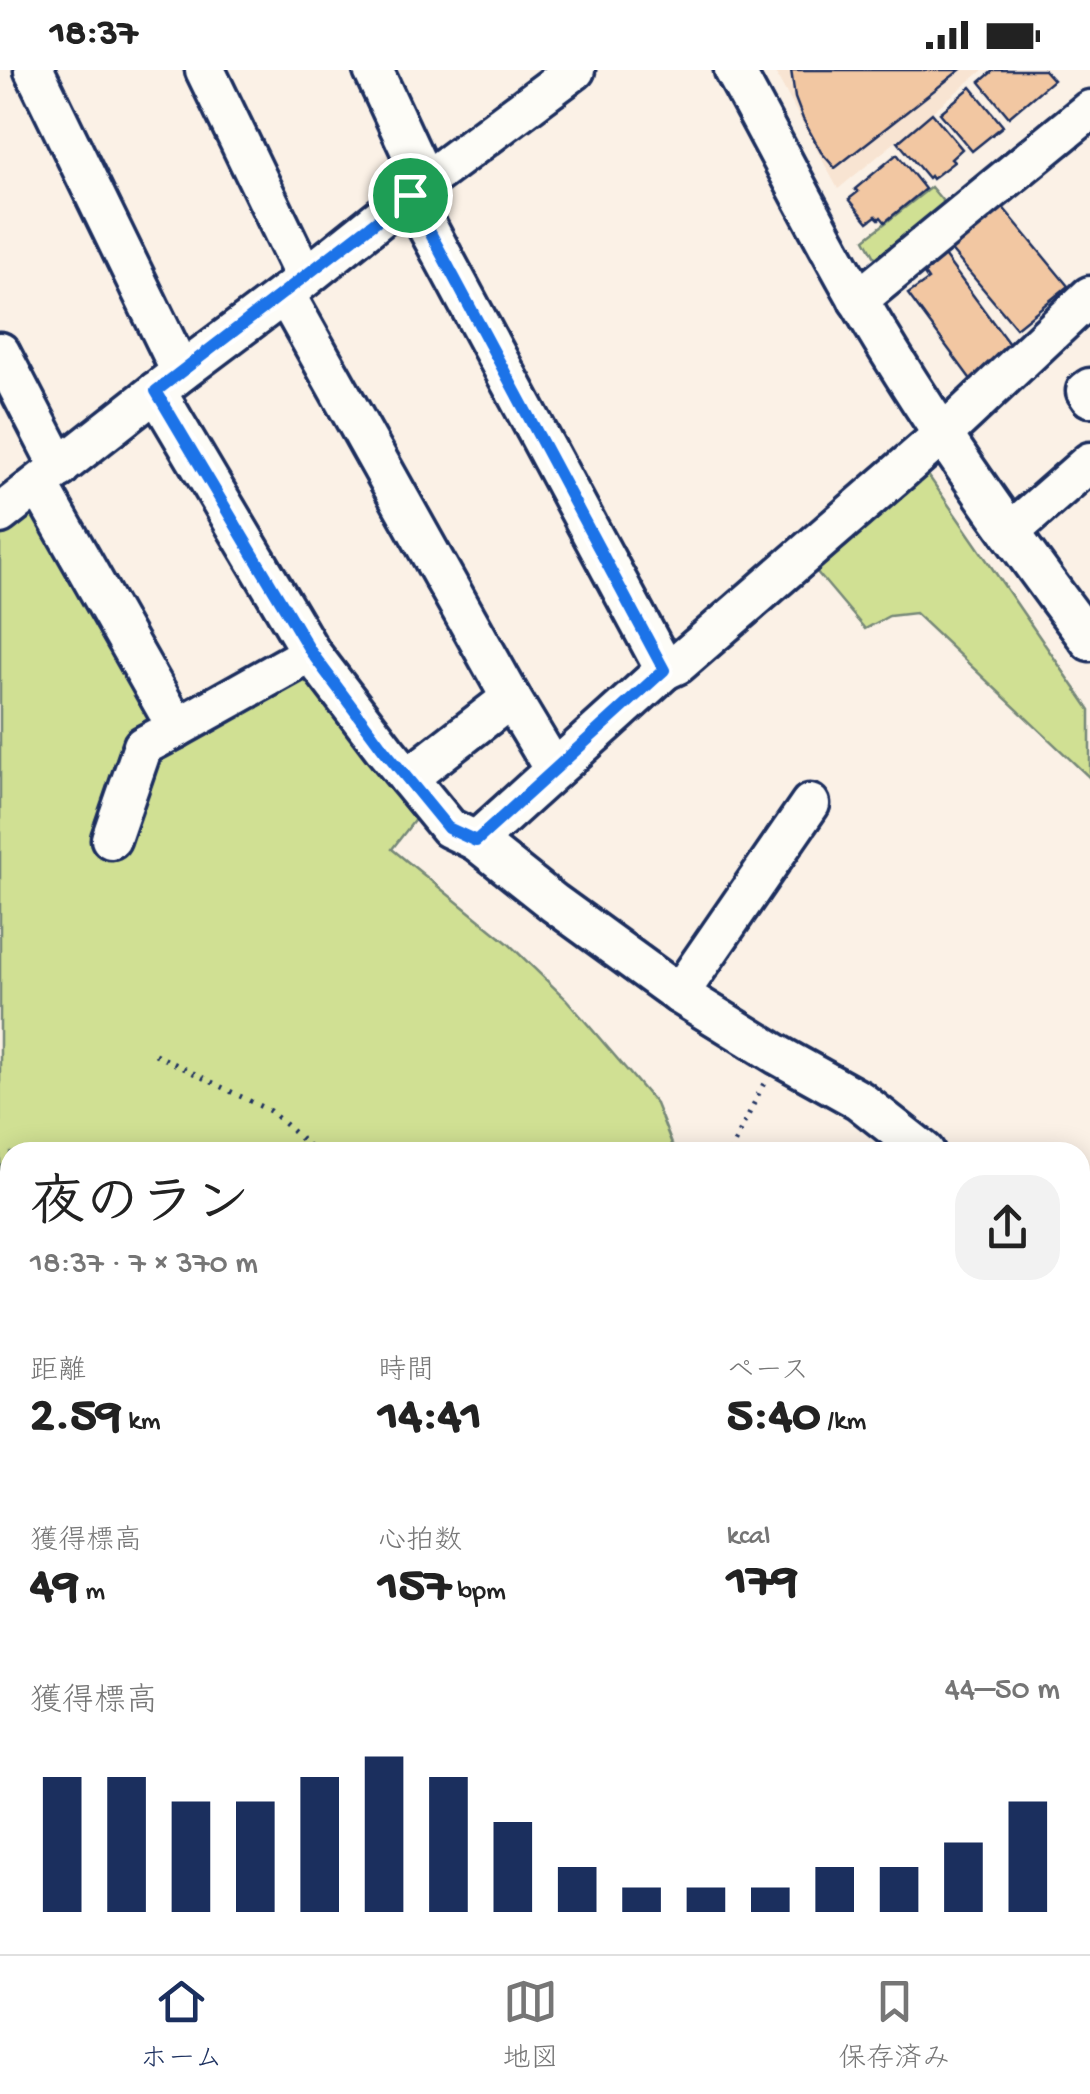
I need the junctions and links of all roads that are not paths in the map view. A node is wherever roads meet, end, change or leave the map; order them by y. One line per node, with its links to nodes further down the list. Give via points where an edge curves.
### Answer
1 (34, 70): 12 (street)
2 (205, 70): 8 (street)
3 (373, 70): 7 (street)
4 (734, 70): 10 (street)
5 (555, 77): 7 (street)
6 (1090, 110): 10 (street)
7 (417, 189): 8 (street); 22 (street)
8 (295, 286): 12 (street); 23 (street)
9 (1090, 296): 15 (street)
10 (858, 300): 15 (street)
11 (0, 352): 17 (street)
12 (169, 381): 17 (street); 21 (street)
13 (1090, 388): 14 (street)
14 (1090, 397)
15 (942, 435): 19 (street); 22 (street)
16 (1090, 462): 19 (street)
17 (49, 476): 18 (street); 24 (street)
18 (0, 514)
19 (1010, 532): 20 (street)
20 (1090, 640)
21 (311, 652): 24 (street); 26 (street)
22 (664, 670): 25 (street)
23 (511, 698): 25 (street); 26 (street)
24 (177, 728): 28 (street, via 143,746)
25 (553, 768): 29 (street)
26 (408, 778): 29 (street, via 448,828)
27 (810, 804): 30 (street)
28 (111, 839)
29 (476, 841): 30 (street)
30 (679, 994): 31 (street, via 859,1100)
31 (912, 1142)

